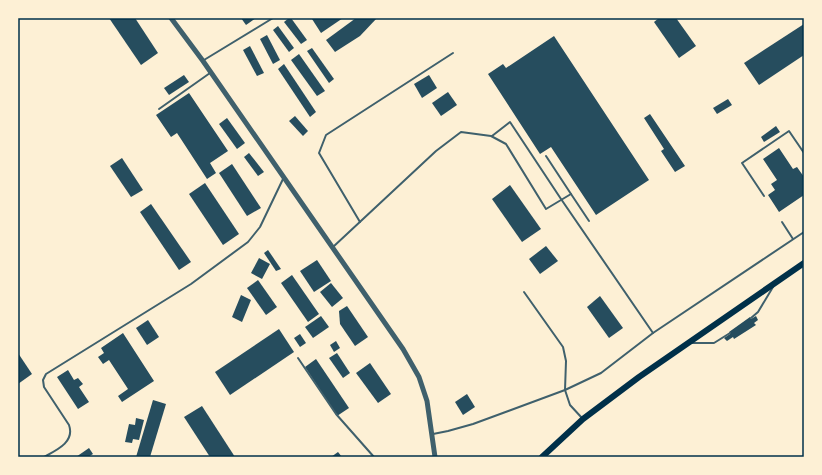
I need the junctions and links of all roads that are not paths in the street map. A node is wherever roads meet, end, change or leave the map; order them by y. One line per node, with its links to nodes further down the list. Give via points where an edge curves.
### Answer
1 (171, 18): 4 (street)
2 (273, 18): 4 (lane)
3 (453, 53): 15 (lane, via 326,135 320,153)
4 (203, 61): 5 (street)
5 (211, 72): 6 (lane); 10 (street)
6 (159, 109)
7 (491, 136): 13 (lane, via 506,144 546,209); 13 (lane, via 510,122); 15 (lane, via 461,132 436,151)
8 (804, 153): 12 (lane, via 789,131 742,163)
9 (546, 156): 11 (lane)
10 (284, 178): 19 (street); 31 (lane, via 260,227 248,242 191,284 46,374 43,380 44,387 71,430 67,442)
11 (571, 194): 13 (lane); 14 (lane)
12 (764, 196)
13 (561, 199): 25 (lane)
14 (589, 221)
15 (360, 222): 19 (lane)
16 (782, 222): 18 (lane)
17 (804, 232): 18 (lane)
18 (793, 239): 25 (lane)
19 (333, 248): 30 (street, via 404,349 419,377 427,401)
20 (804, 263): 21 (main road)
21 (776, 282): 23 (lane, via 758,312); 26 (main road)
22 (524, 292): 28 (lane, via 563,346 566,361)
23 (751, 318)
24 (730, 333): 26 (lane, via 714,343)
25 (653, 334): 28 (lane, via 601,373)
26 (688, 343): 29 (main road)
27 (298, 358): 32 (lane, via 336,414)
28 (565, 390): 29 (lane, via 570,405); 30 (lane, via 473,424)
29 (583, 419): 34 (main road)
30 (431, 434): 33 (street)
31 (44, 457)
32 (374, 457)
33 (435, 457)
34 (542, 457)

